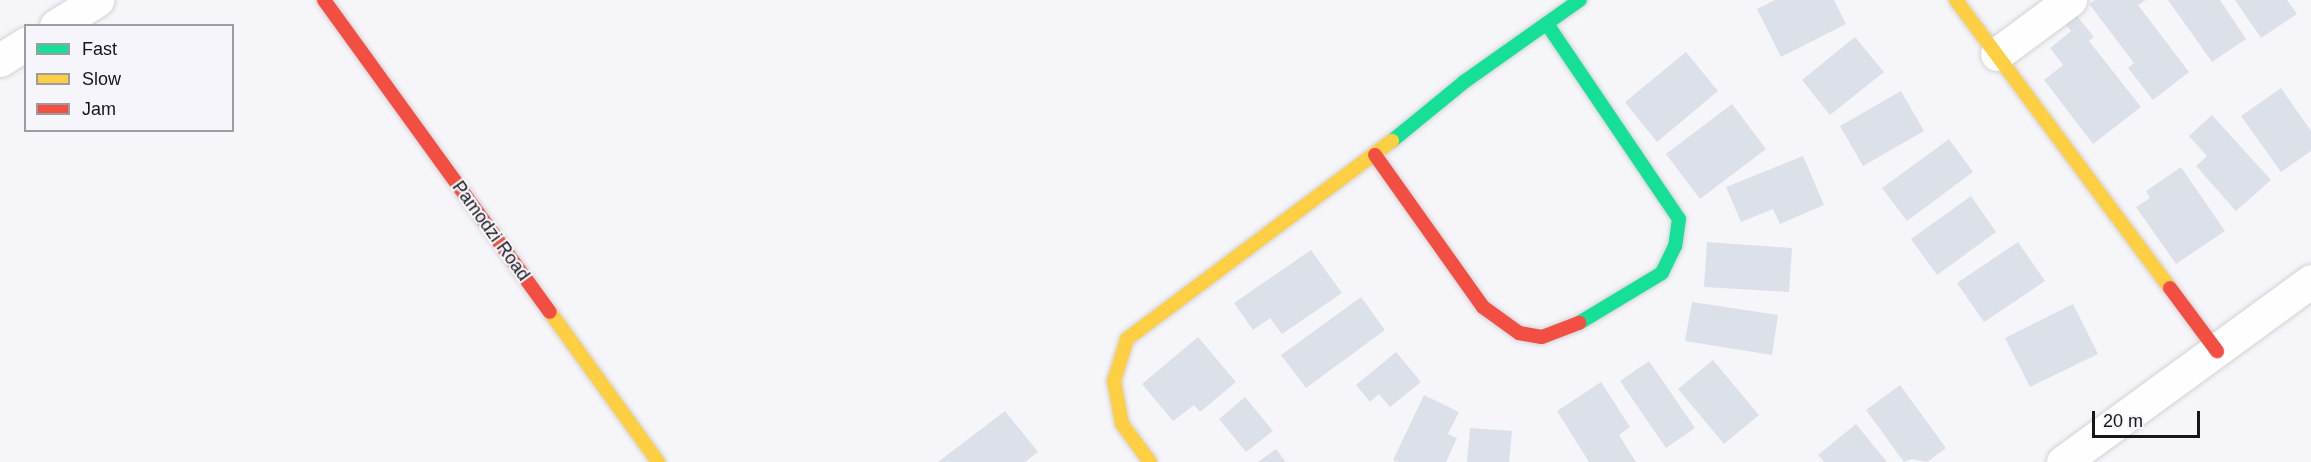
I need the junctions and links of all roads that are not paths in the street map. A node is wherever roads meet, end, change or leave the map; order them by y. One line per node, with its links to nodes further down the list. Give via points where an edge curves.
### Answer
1 (97, 0): 6 (street)
2 (324, 0): 14 (street, Pamodzi Road)
3 (1580, 0): 7 (street)
4 (1956, 0): 9 (street)
5 (2070, 0): 9 (street)
6 (59, 24)
7 (1546, 24): 11 (street, via 1464,82); 11 (street, via 1576,62 1679,219 1674,246 1662,273 1567,330 1542,337 1519,333 1483,307)
8 (24, 45): 10 (street)
9 (1997, 54): 13 (street)
10 (0, 60)
11 (1375, 155): 15 (street, via 1127,339 1114,381 1122,424)
12 (2311, 281): 13 (street)
13 (2217, 351): 16 (street)
14 (658, 462)
15 (1150, 462)
16 (2063, 462)

